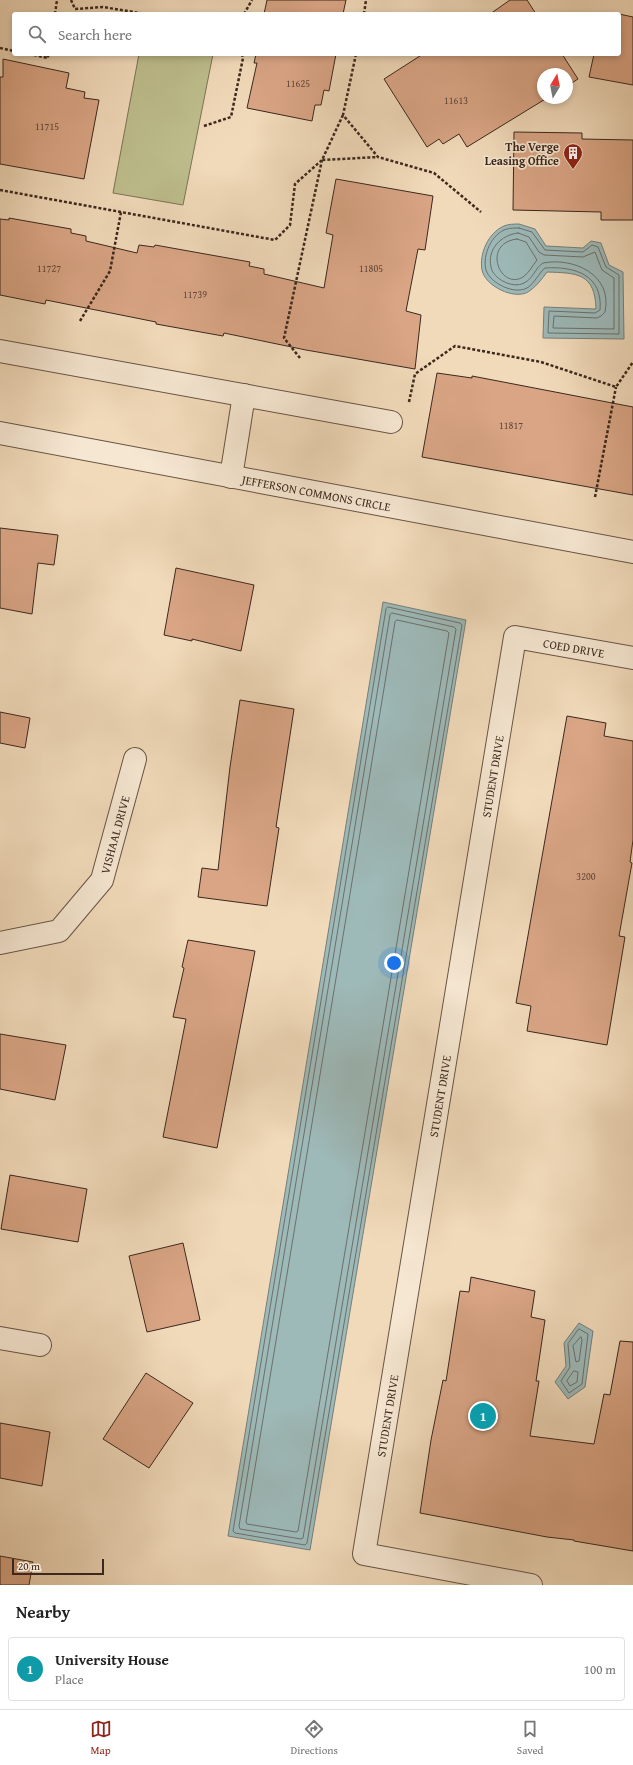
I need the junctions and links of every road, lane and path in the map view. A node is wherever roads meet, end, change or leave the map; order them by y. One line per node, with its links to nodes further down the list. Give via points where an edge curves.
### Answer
1 (57, 0): 5 (path)
2 (71, 0): 6 (path, via 75,9 104,7)
3 (252, 0): 7 (path)
4 (366, 0): 8 (path)
5 (55, 12)
6 (134, 12)
7 (245, 12)
8 (364, 12)
9 (0, 48): 10 (path)
10 (12, 51)
11 (38, 56): 12 (path)
12 (48, 56)
13 (242, 56): 16 (path, via 231,117)
14 (356, 56): 15 (path)
15 (343, 114): 17 (path); 18 (path)
16 (204, 126)
17 (378, 157): 18 (path); 21 (path, via 434,173)
18 (322, 160): 20 (path, via 296,184 290,225 275,240); 24 (path, via 284,338)
19 (0, 190): 20 (path)
20 (121, 212): 22 (path, via 110,271)
21 (481, 212)
22 (80, 321)
23 (0, 351): 27 (street)
24 (300, 358)
25 (633, 362): 26 (path)
26 (616, 387): 28 (path, via 541,362 455,346 414,374); 32 (path)
27 (244, 395): 29 (street); 31 (street)
28 (409, 405)
29 (391, 422)
30 (0, 433): 31 (street, JEFFERSON COMMONS CIRCLE)
31 (231, 477): 33 (street, JEFFERSON COMMONS CIRCLE)
32 (595, 497)
33 (633, 552)
34 (515, 637): 35 (street, COED DRIVE); 40 (street, STUDENT DRIVE, via 364,1554)
35 (633, 658)
36 (135, 759): 37 (street, VISHAAL DRIVE, via 102,880 59,931)
37 (0, 943)
38 (0, 1338): 39 (street)
39 (40, 1345)
40 (531, 1585)

